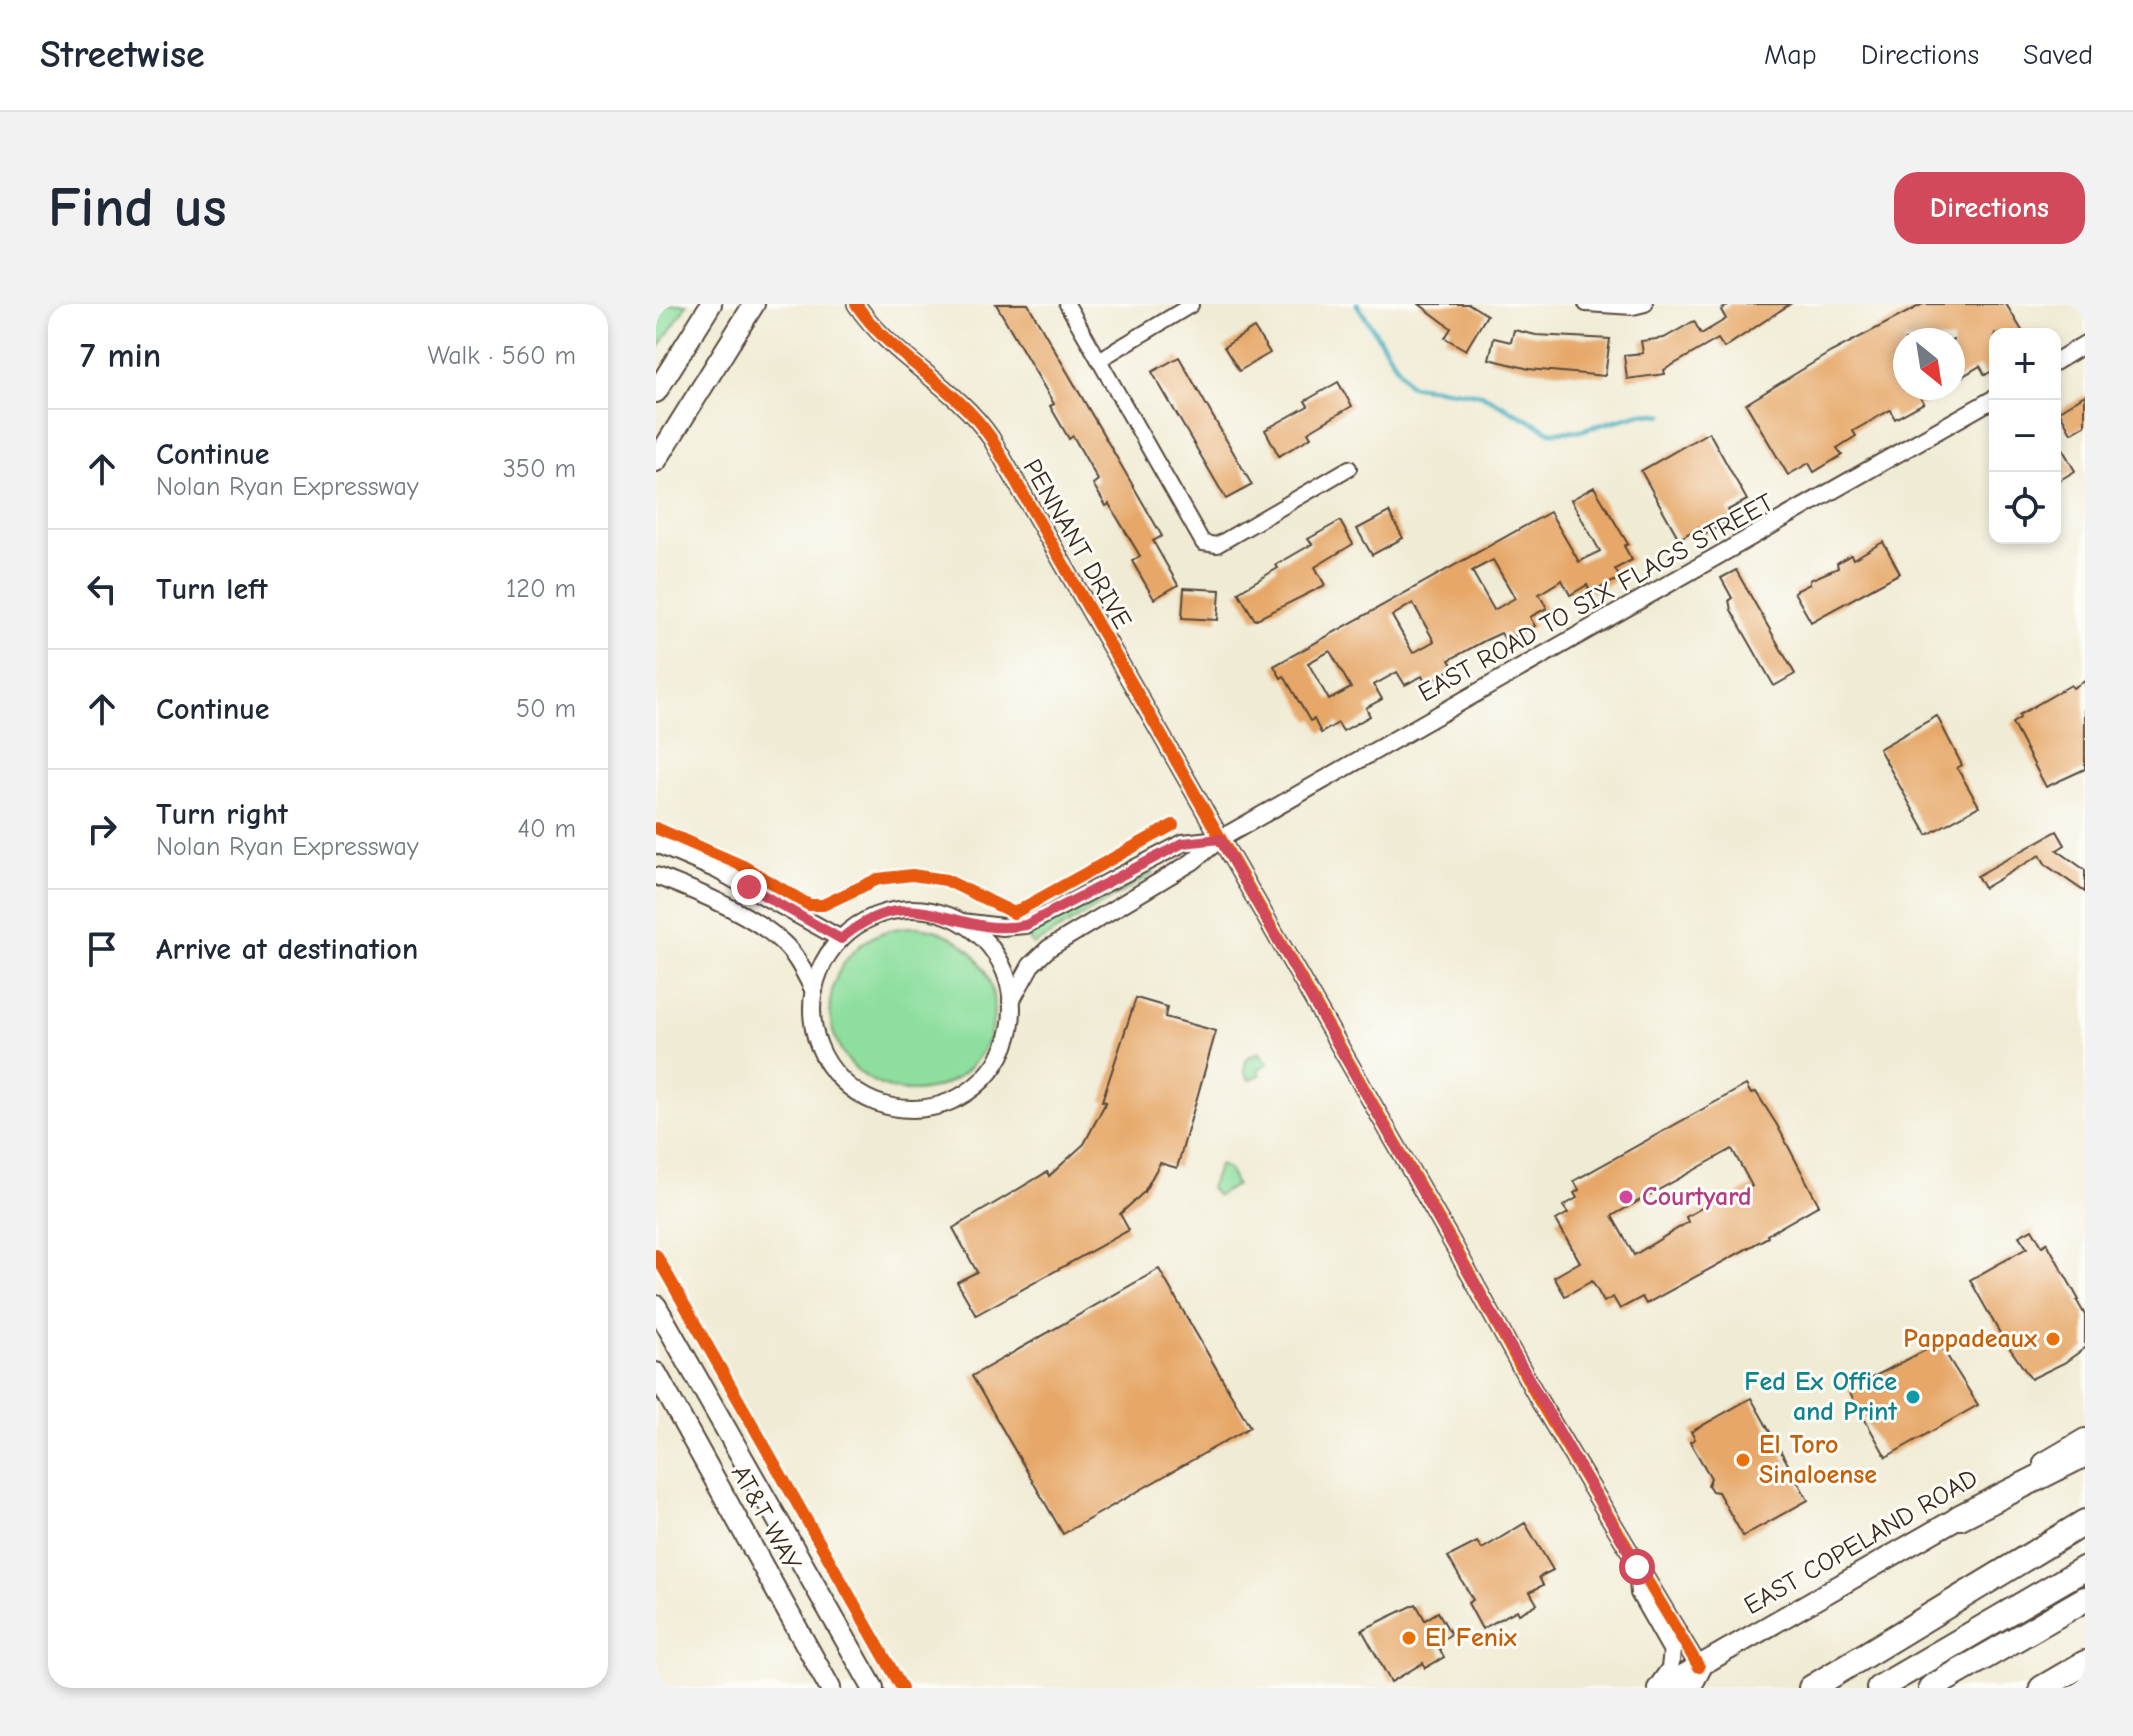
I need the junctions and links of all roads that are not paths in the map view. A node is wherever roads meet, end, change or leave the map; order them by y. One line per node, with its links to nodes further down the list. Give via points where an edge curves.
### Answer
1 (711, 304): 11 (main road)
2 (754, 304): 13 (main road)
3 (856, 304): 15 (street, PENNANT DRIVE, via 897,350 959,399 991,438)
4 (1067, 304): 10 (street)
5 (1586, 304): 6 (street)
6 (1645, 304)
7 (1191, 305): 10 (street)
8 (2085, 344): 9 (street)
9 (2061, 358)
10 (1099, 360): 14 (street, via 1203,543 1217,545)
11 (656, 392)
12 (1991, 400): 15 (street, EAST ROAD TO SIX FLAGS STREET)
13 (656, 461)
14 (1349, 468)
15 (1220, 839): 18 (street, EAST ROAD TO SIX FLAGS STREET, via 1183,843 1026,925); 21 (street, EAST ROAD TO SIX FLAGS STREET, via 1192,862 1049,948 1031,965); 28 (street, PENNANT DRIVE)
16 (656, 844): 19 (street, via 717,870)
17 (656, 876): 20 (street, via 776,937)
18 (960, 921): 19 (street, via 929,910 897,910 866,920); 21 (street, via 995,954)
19 (841, 939): 20 (street, via 823,963)
20 (814, 991): 21 (street, via 815,1032 834,1071 872,1101 904,1108 946,1102 982,1079 1005,1043)
21 (1011, 1001)
22 (656, 1306): 34 (main road, AT&T WAY)
23 (656, 1373): 33 (main road, AT&T WAY)
24 (2085, 1439): 26 (main road, EAST COPELAND ROAD)
25 (2085, 1454): 26 (highway)
26 (1960, 1517): 32 (main road, EAST COPELAND ROAD)
27 (2085, 1522): 36 (highway)
28 (1637, 1567): 32 (street); 35 (street, via 1639,1593 1672,1651)
29 (2085, 1568): 37 (highway)
30 (2085, 1599): 38 (highway)
31 (2085, 1663): 39 (highway)
32 (1693, 1677): 35 (main road, EAST COPELAND ROAD)
33 (830, 1688)
34 (873, 1688)
35 (1659, 1688)
36 (1811, 1688)
37 (1879, 1688)
38 (1931, 1688)
39 (2042, 1688)

